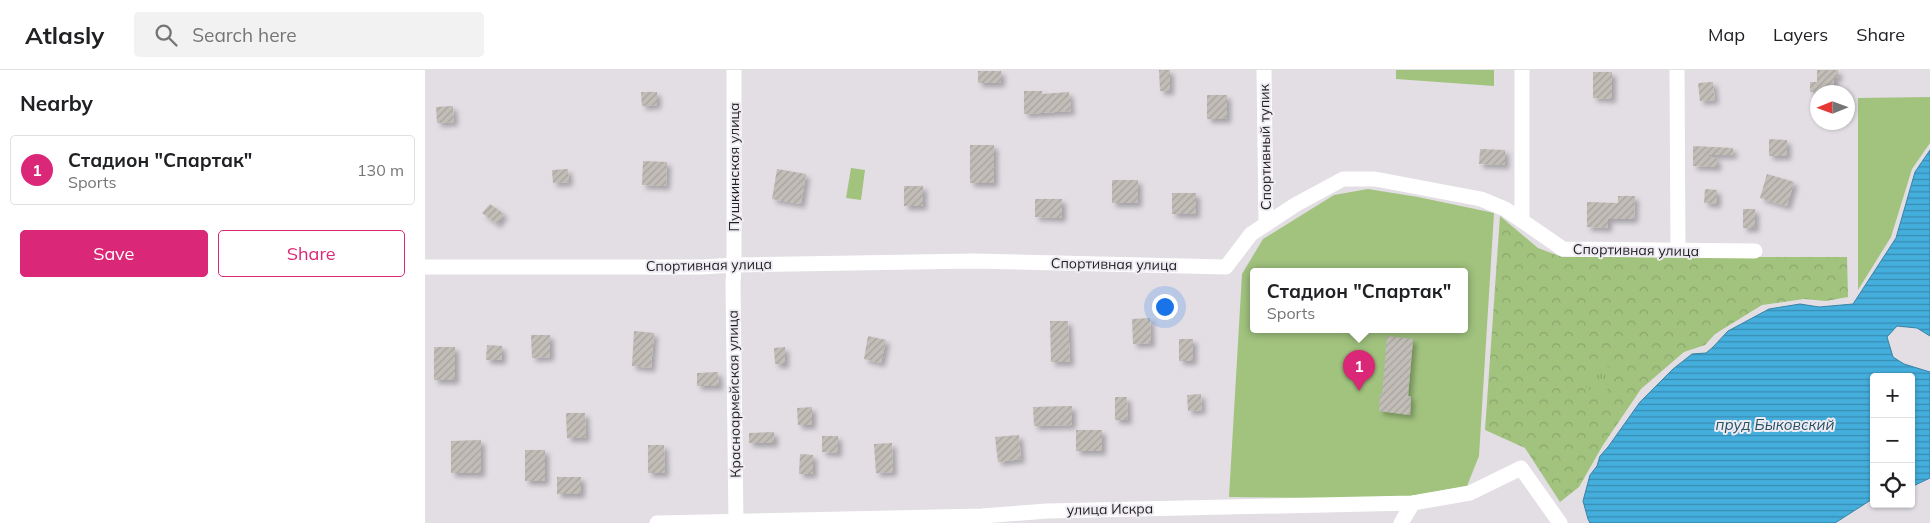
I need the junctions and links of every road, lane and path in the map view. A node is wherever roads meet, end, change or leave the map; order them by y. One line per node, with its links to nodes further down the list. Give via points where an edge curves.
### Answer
1 (734, 70): 9 (street, Пушкинская улица)
2 (1264, 70): 6 (street, Спортивный тупик)
3 (1522, 70): 5 (street)
4 (1677, 70): 7 (street)
5 (1523, 221): 6 (street, Спортивная улица, via 1481,199 1375,179 1343,179 1302,200); 7 (street, Спортивная улица, via 1563,249)
6 (1266, 224): 9 (street, Спортивная улица, via 1251,234 1226,267 974,261)
7 (1678, 250): 8 (street, Спортивная улица)
8 (1755, 251)
9 (734, 264): 10 (street, Спортивная улица); 13 (street, Красноармейская улица)
10 (425, 267)
11 (1413, 503): 12 (street, улица Искра, via 1047,510); 15 (street); 16 (street, улица Искра, via 1470,493 1521,468)
12 (982, 519): 13 (street, улица Искра)
13 (736, 522): 14 (street, улица Искра)
14 (657, 523)
15 (1401, 523)
16 (1560, 523)

